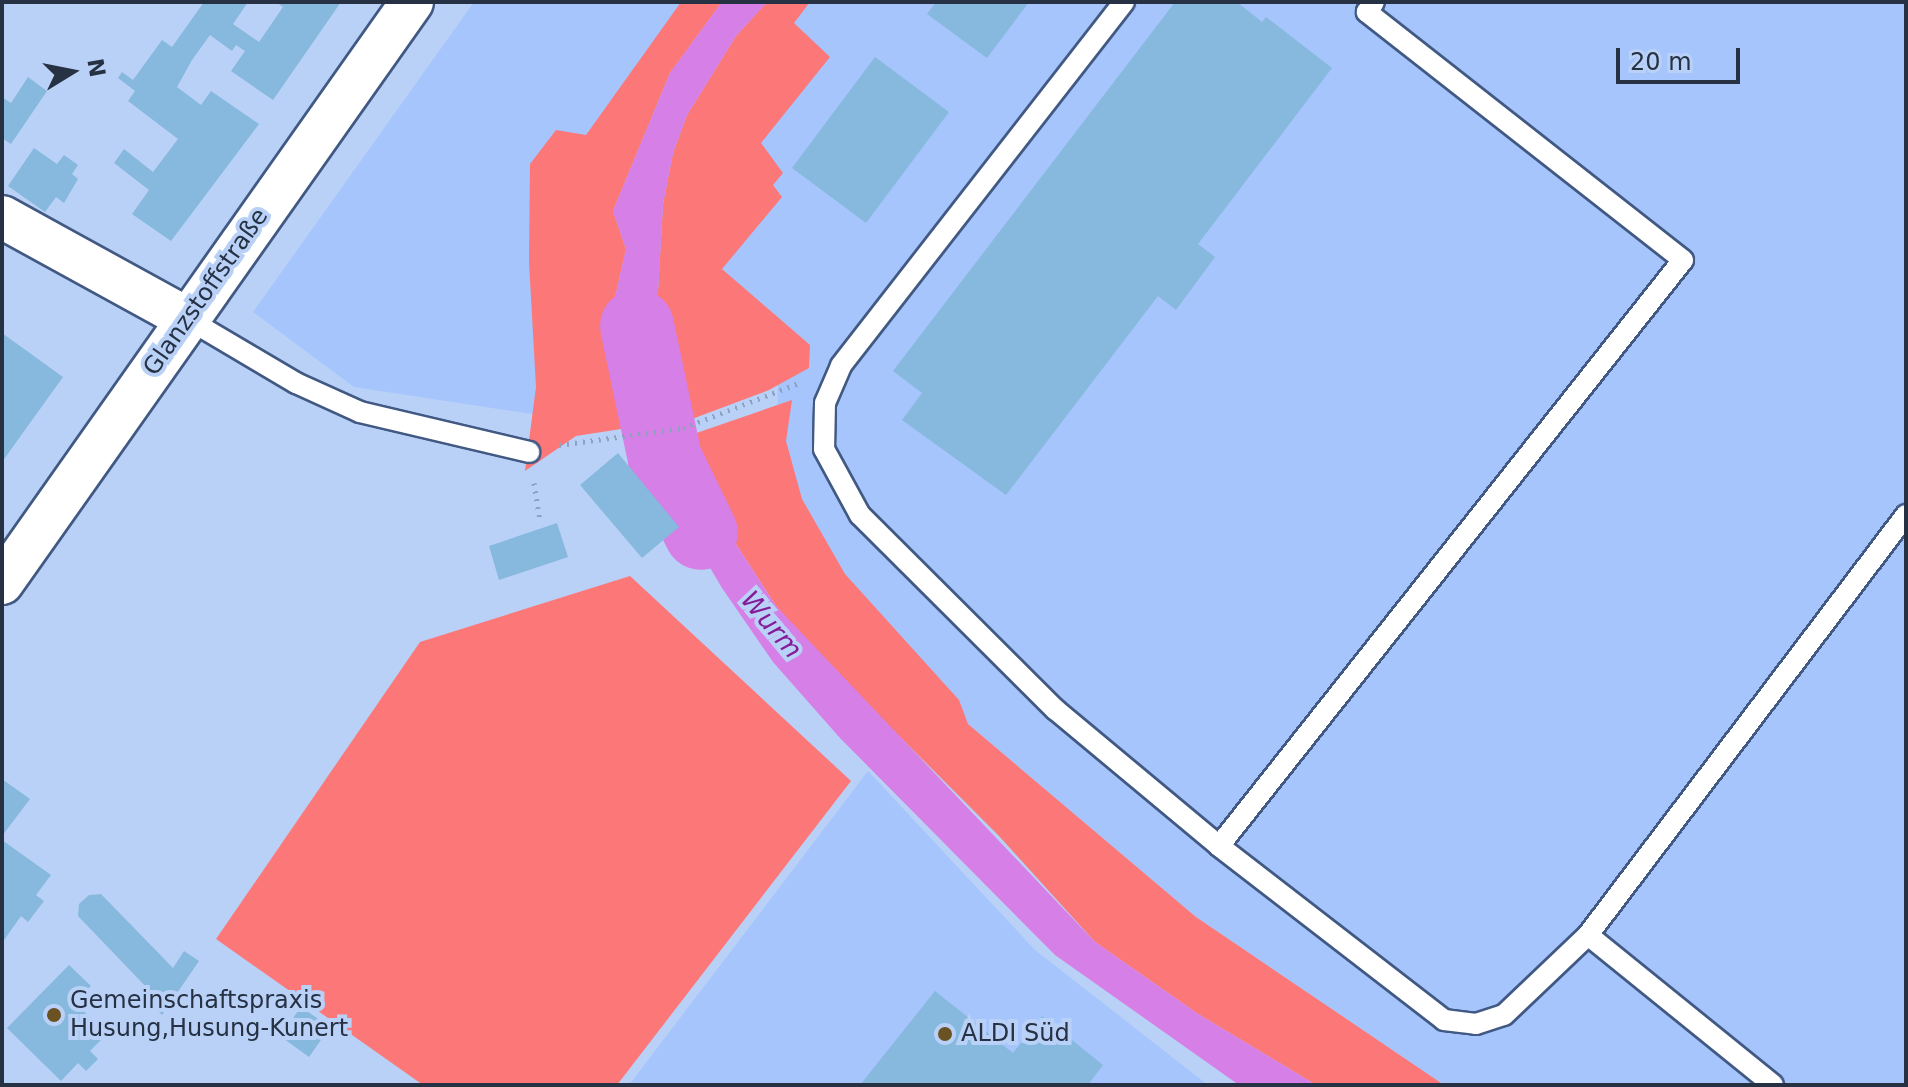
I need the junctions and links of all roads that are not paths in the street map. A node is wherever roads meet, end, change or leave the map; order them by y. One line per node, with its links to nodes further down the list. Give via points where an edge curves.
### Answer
1 (412, 2): 5 (street, Glanzstoffstraße)
2 (1124, 2): 9 (lane, via 841,366 825,403 824,449 860,515 1056,710)
3 (1366, 5): 9 (lane, via 1683,260)
4 (2, 217): 5 (street)
5 (186, 318): 6 (lane, via 296,383 360,412); 8 (street, Glanzstoffstraße)
6 (529, 452)
7 (1906, 515): 10 (lane)
8 (2, 583)
9 (1219, 846): 10 (lane, via 1444,1020 1476,1024 1504,1015)
10 (1588, 935): 11 (lane)
11 (1773, 1085)

